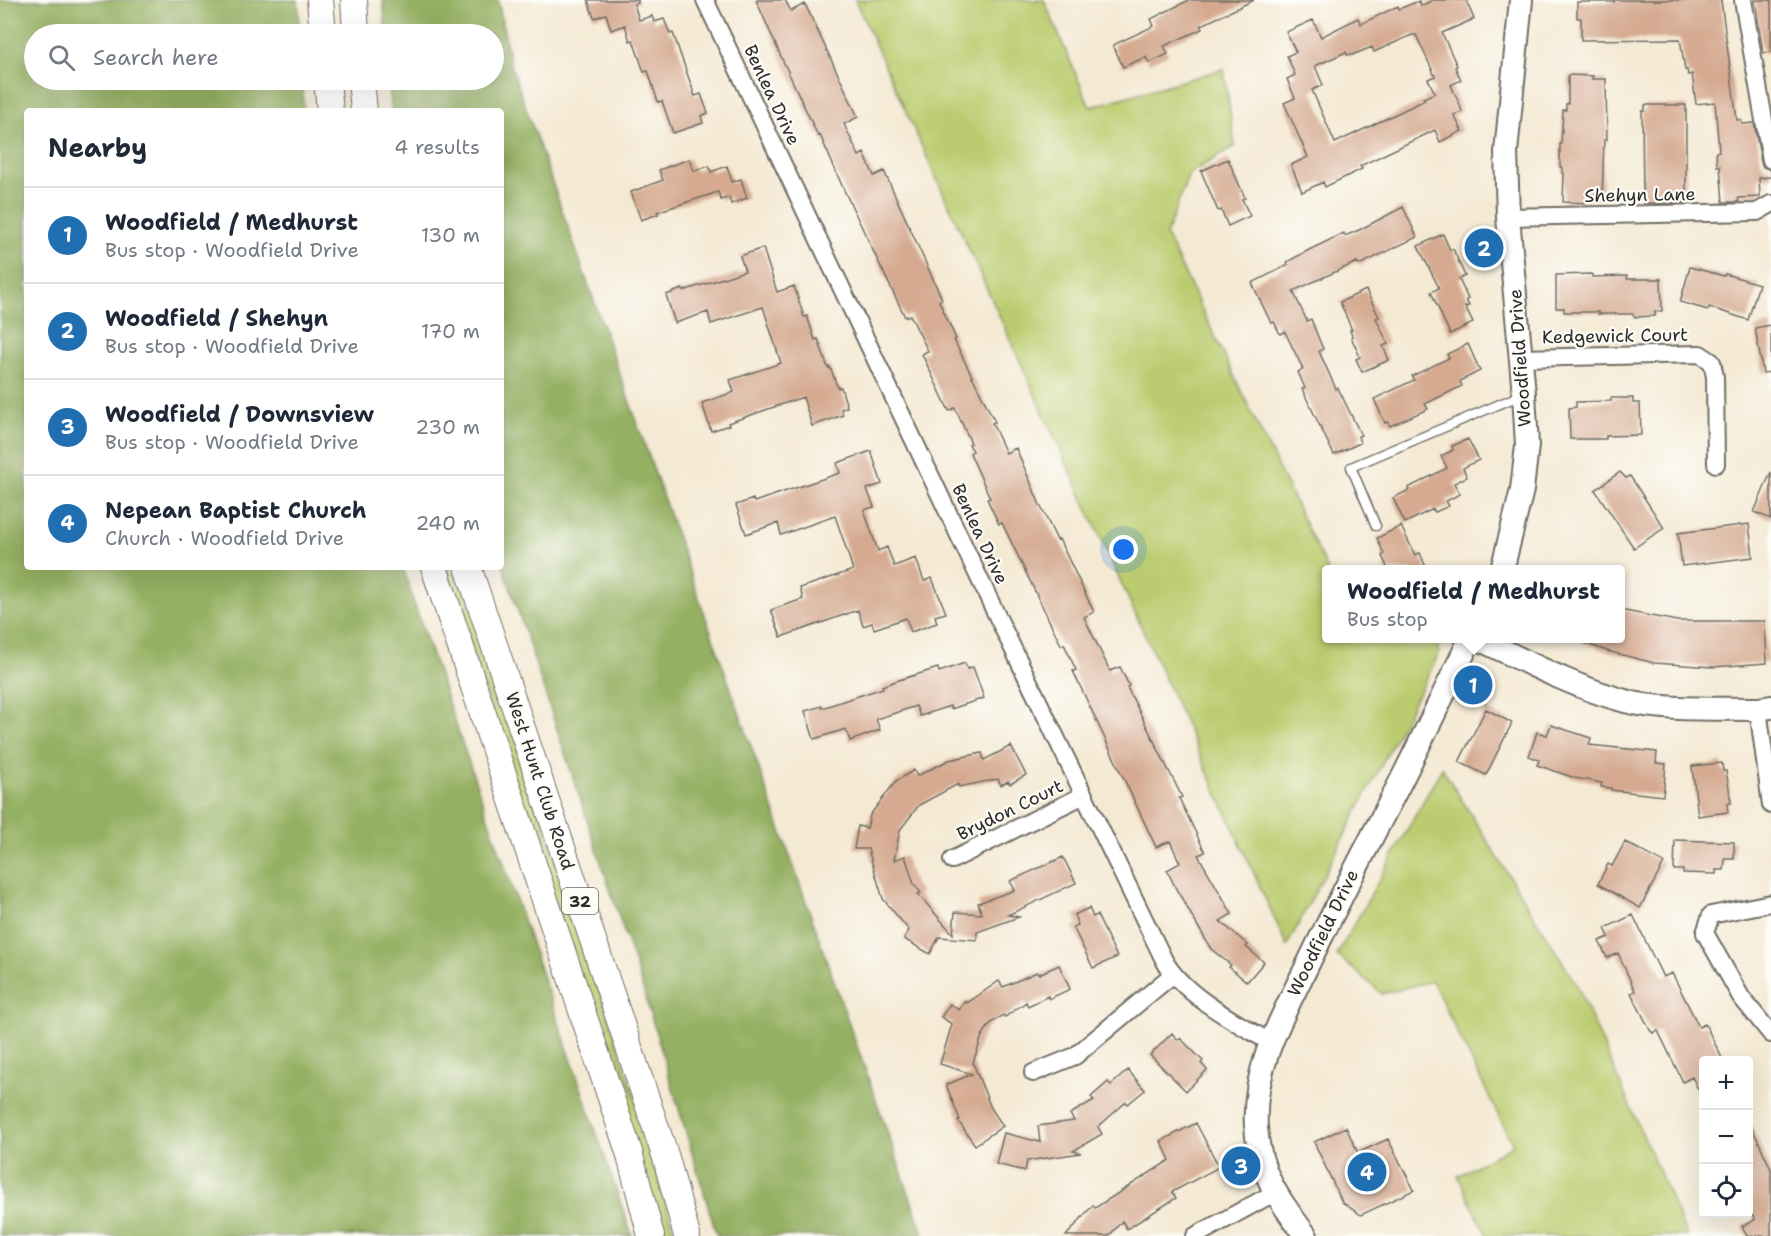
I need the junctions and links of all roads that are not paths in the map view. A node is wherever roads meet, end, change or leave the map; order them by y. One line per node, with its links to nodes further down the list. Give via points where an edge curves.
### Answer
1 (320, 0): 6 (main road)
2 (354, 0): 7 (main road)
3 (705, 0): 25 (street, Benlea Drive)
4 (1521, 0): 14 (street, Woodfield Drive, via 1506,152)
5 (1743, 0): 12 (street)
6 (321, 24)
7 (355, 24)
8 (328, 90): 10 (main road)
9 (362, 90): 11 (main road)
10 (330, 108)
11 (364, 108)
12 (1771, 160)
13 (1771, 204): 14 (street, Shehyn Lane, via 1757,212)
14 (1508, 217): 15 (street, Woodfield Drive)
15 (1521, 358): 16 (street, Woodfield Drive); 17 (street, Kedgewick Court, via 1700,354 1712,362 1715,376)
16 (1524, 394): 18 (lane, via 1351,467); 19 (street, Woodfield Drive, via 1527,445 1522,490)
17 (1716, 464)
18 (1376, 526)
19 (1503, 565)
20 (435, 570): 34 (main road, West Hunt Club Road / 32, via 629,1152)
21 (469, 570): 35 (main road, West Hunt Club Road / 32, via 666,1158)
22 (1469, 643): 31 (street, Woodfield Drive)
23 (1486, 643): 24 (street, via 1560,678 1627,702 1671,707)
24 (1764, 708): 26 (street)
25 (1084, 795): 27 (street, Brydon Court); 29 (street, Benlea Drive)
26 (1771, 805)
27 (952, 860)
28 (1771, 903): 30 (street, via 1711,915 1705,933 1741,997)
29 (1172, 975): 31 (street, Benlea Drive, via 1224,1016); 32 (street, via 1075,1056)
30 (1771, 1034)
31 (1270, 1042): 33 (street, Woodfield Drive, via 1259,1085 1256,1125 1261,1159)
32 (1033, 1073)
33 (1274, 1193): 36 (street); 37 (street, Woodfield Drive)
34 (651, 1236)
35 (687, 1236)
36 (1195, 1236)
37 (1306, 1236)

